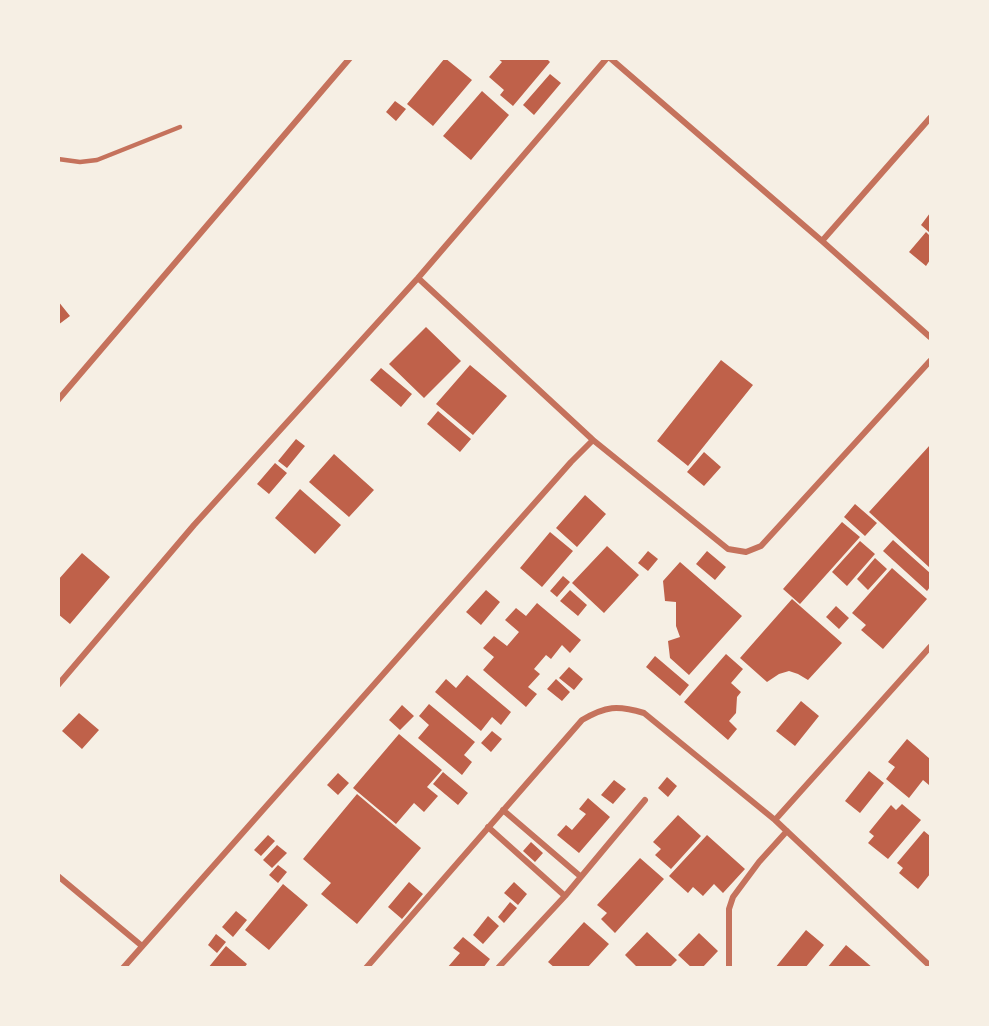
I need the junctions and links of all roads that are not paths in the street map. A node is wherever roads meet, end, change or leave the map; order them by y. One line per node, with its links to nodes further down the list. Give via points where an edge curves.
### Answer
1 (350, 58): 10 (street)
2 (609, 58): 6 (street); 7 (street)
3 (930, 118): 6 (street)
4 (180, 127): 5 (lane, via 97,160)
5 (58, 159)
6 (822, 241): 8 (street)
7 (418, 278): 11 (street); 13 (street, via 194,525)
8 (930, 337)
9 (930, 361): 11 (street, via 761,546 746,552 728,549)
10 (58, 400)
11 (593, 440): 22 (street)
12 (930, 647): 16 (street)
13 (58, 685)
14 (645, 800): 20 (street)
15 (503, 810): 16 (street, via 582,720 598,711 627,708 644,713); 17 (street); 20 (street)
16 (775, 820): 18 (street)
17 (489, 827): 21 (street); 25 (street)
18 (787, 831): 23 (street); 27 (street, via 733,897 729,909)
19 (58, 876): 22 (street)
20 (580, 876): 21 (street)
21 (565, 896): 26 (street)
22 (142, 946): 24 (street)
23 (930, 966)
24 (123, 968)
25 (366, 968)
26 (498, 968)
27 (729, 968)

